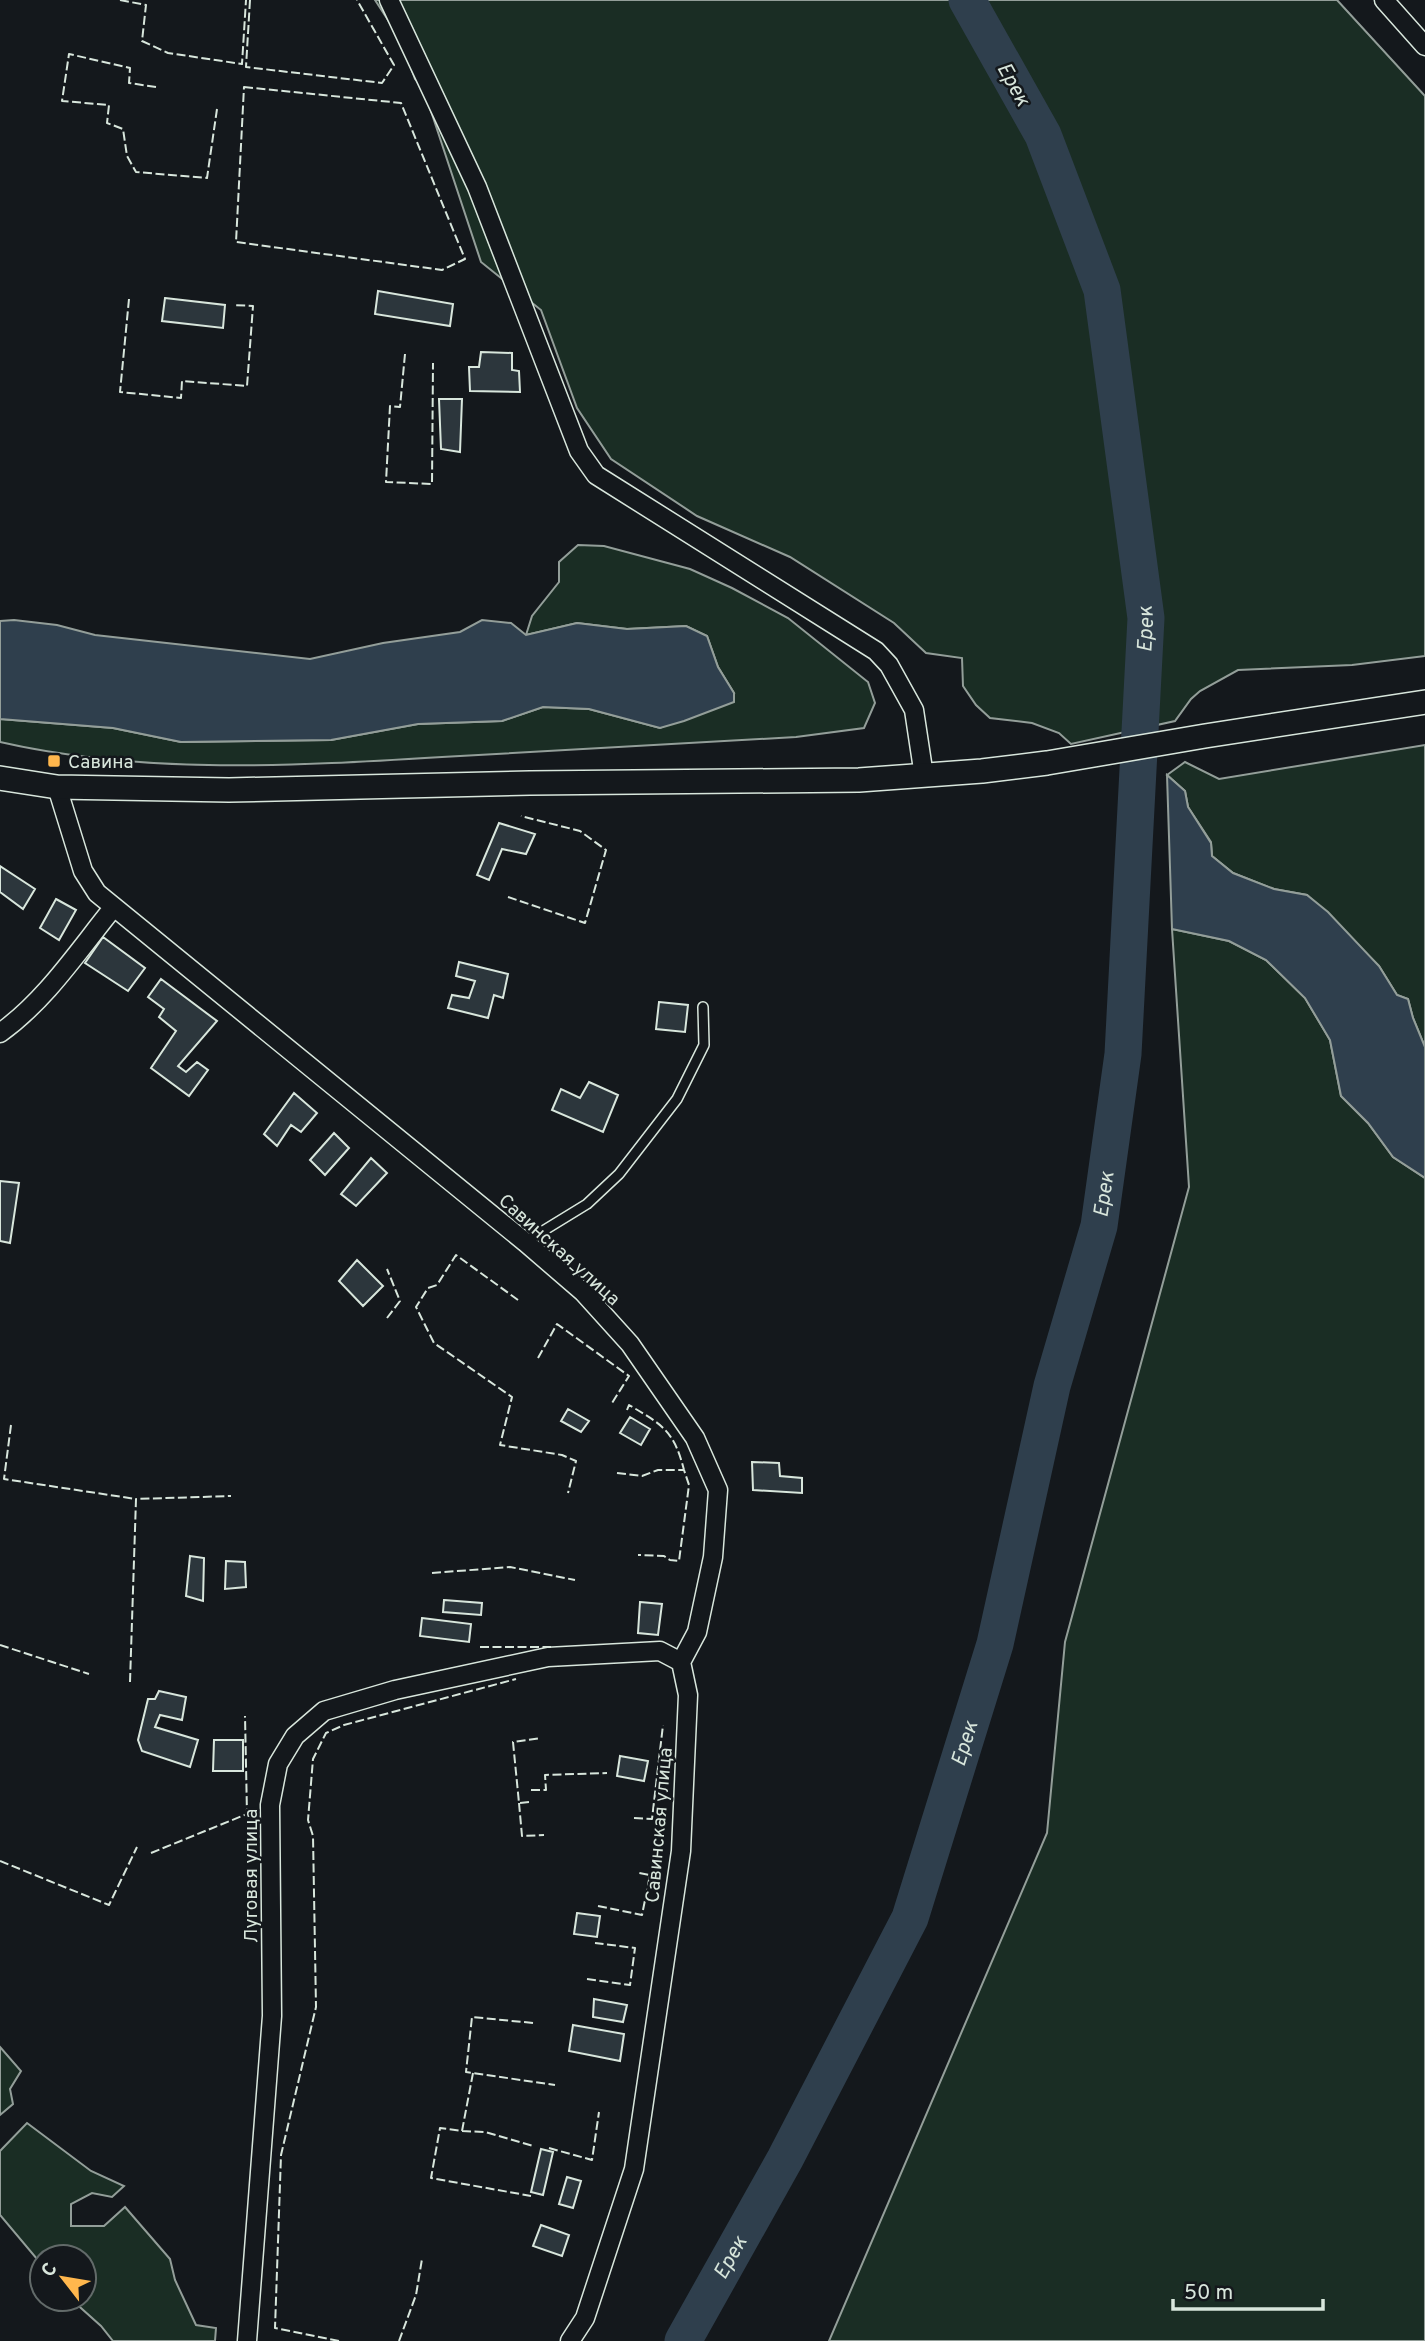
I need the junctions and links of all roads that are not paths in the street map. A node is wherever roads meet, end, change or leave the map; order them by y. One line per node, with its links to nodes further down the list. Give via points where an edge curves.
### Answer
1 (389, 0): 5 (street, via 477,187 579,450 596,475 876,651 914,710)
2 (1384, 0): 3 (street)
3 (1425, 46)
4 (1425, 702): 5 (street, via 1047,763)
5 (924, 776): 7 (street, via 229,790)
6 (0, 778): 7 (street)
7 (57, 787): 8 (street, Савинская улица, via 83,871)
8 (113, 908): 10 (street, via 52,985); 11 (street, Савинская улица)
9 (703, 1007): 11 (lane, via 704,1045 677,1099 619,1174 587,1204)
10 (0, 1033)
11 (525, 1242): 12 (street, Савинская улица, via 583,1292 630,1344 695,1438 718,1490 713,1557 697,1632)
12 (681, 1662): 13 (street, Луговая улица, via 660,1651 548,1657 395,1690 324,1711 295,1736 278,1764 270,1805 272,2016); 14 (street, Савинская улица, via 688,1696 681,1850 634,2169 585,2318)
13 (247, 2341)
14 (570, 2341)

